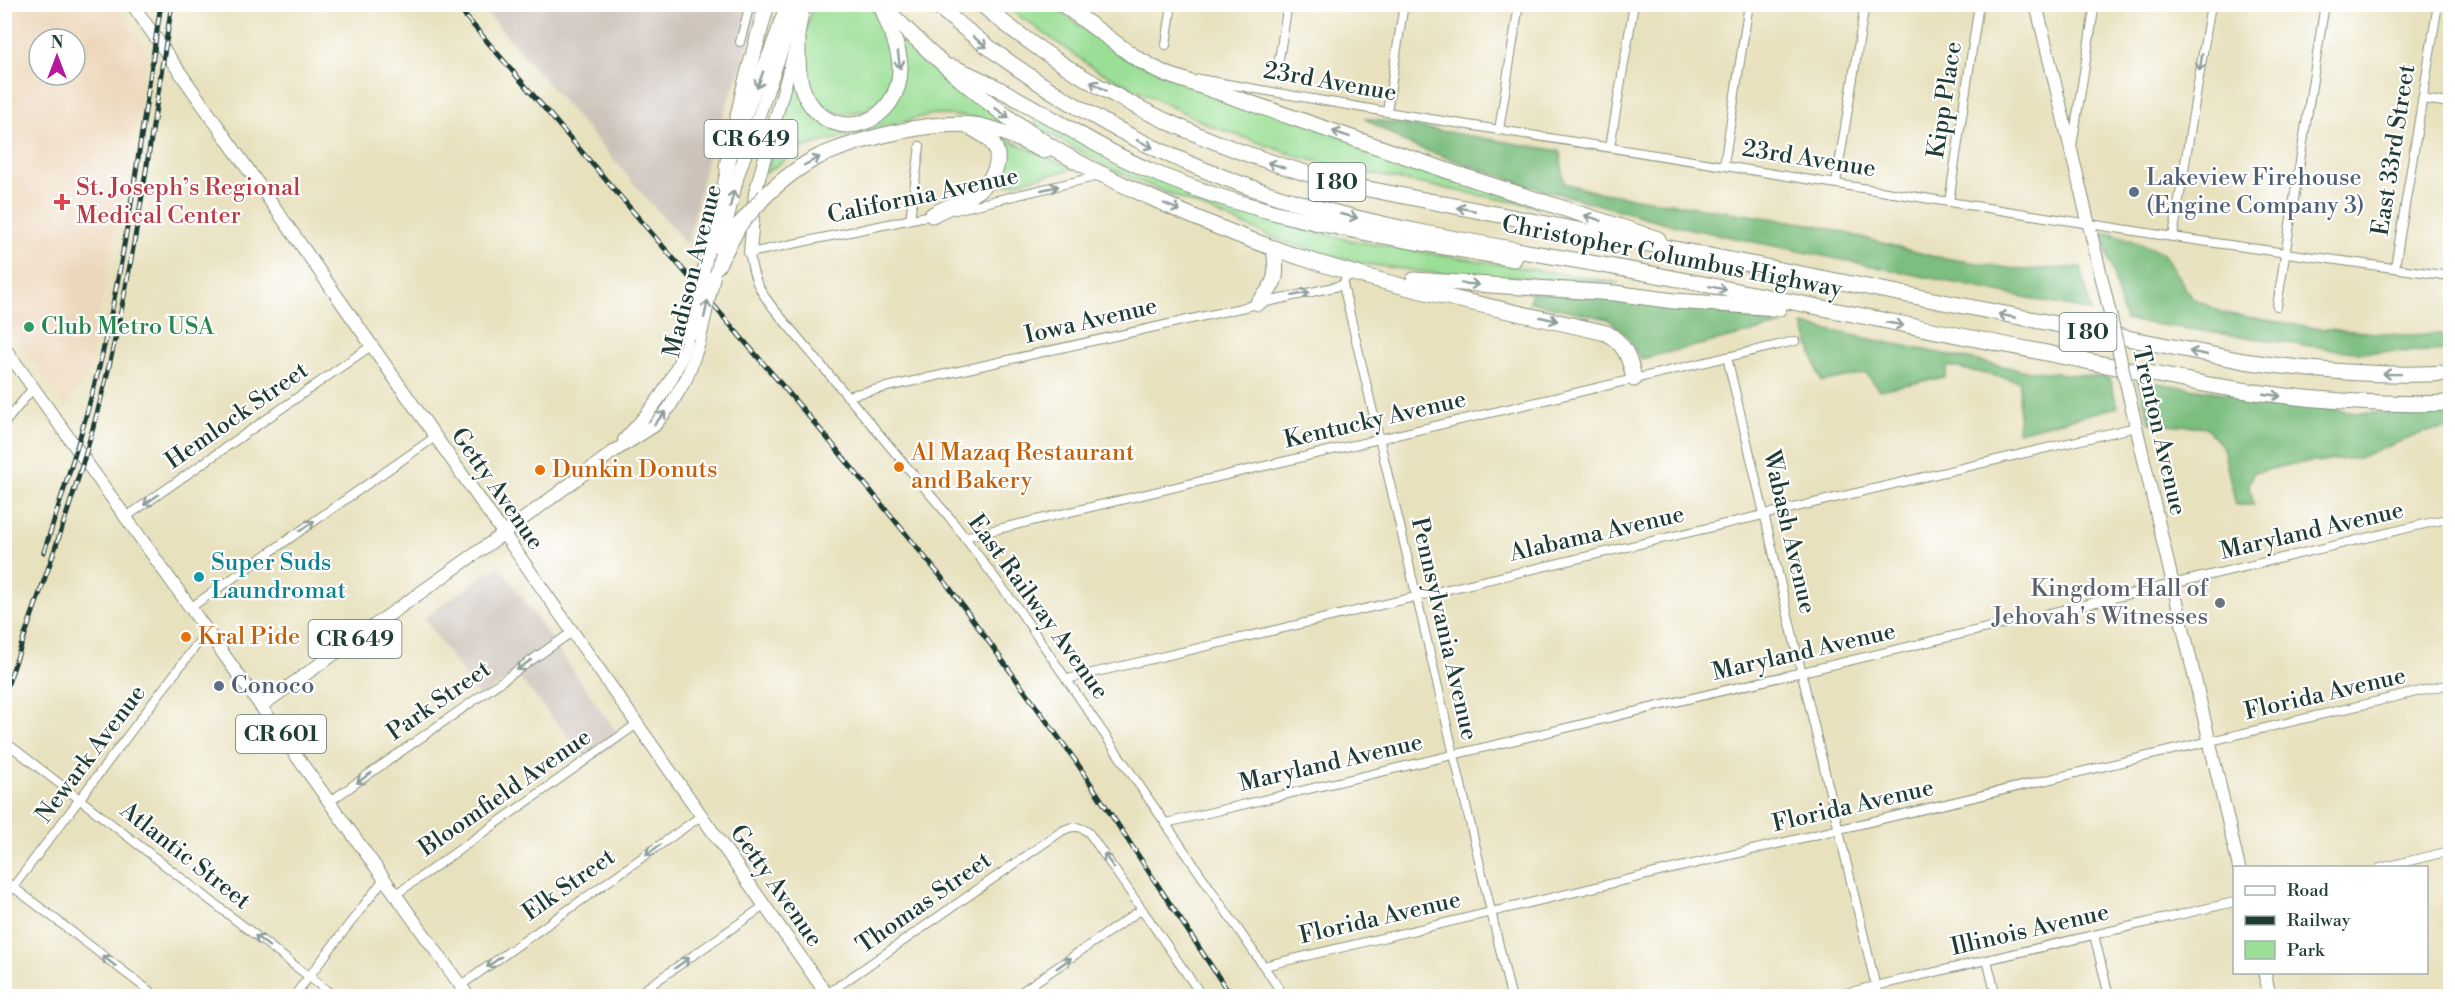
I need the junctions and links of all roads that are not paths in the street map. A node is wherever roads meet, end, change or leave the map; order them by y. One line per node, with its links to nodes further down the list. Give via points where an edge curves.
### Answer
1 (132, 4): 63 (main road, Getty Avenue)
2 (750, 4): 25 (street)
3 (767, 4): 40 (highway)
4 (786, 4): 40 (main road, Madison Avenue / CR 649, one-way to 40)
5 (798, 4): 53 (main road, Madison Avenue / CR 649, one-way to 5, via 738,175)
6 (804, 4): 24 (main road)
7 (881, 4): 24 (highway, one-way to 24, via 898,51 899,78 896,93 886,108 867,122 836,123 816,111 802,87); 27 (highway)
8 (935, 4): 54 (highway, Christopher Columbus Highway / I 80, one-way to 54, via 987,47 1074,106 1166,154 1230,181 1365,219)
9 (981, 4): 51 (highway, Christopher Columbus Highway / I 80, one-way to 9, via 1353,186 1259,159 1162,119 1100,87)
10 (1062, 4): 29 (highway)
11 (1172, 4): 26 (street)
12 (1288, 4): 28 (street)
13 (1404, 4): 32 (street)
14 (1519, 4): 34 (street)
15 (1634, 4): 36 (street)
16 (1749, 4): 39 (street)
17 (1865, 4): 42 (street)
18 (1979, 4): 43 (street, Kipp Place)
19 (2036, 4): 37 (main road, Trenton Avenue)
20 (2095, 4): 37 (street)
21 (2211, 4): 47 (street, one-way to 47)
22 (2325, 4): 49 (street)
23 (2438, 4): 30 (street, East 33rd Street)
24 (798, 38): 50 (main road, via 755,193)
25 (740, 42)
26 (1166, 45)
27 (941, 62): 38 (highway, one-way to 38, via 1006,116); 54 (highway, via 988,82 1151,171 1246,206 1301,221 1614,277)
28 (1277, 71)
29 (1163, 73): 32 (street, 23rd Avenue); 51 (highway, one-way to 29, via 1460,175)
30 (2422, 99): 31 (street); 52 (street, East 33rd Street)
31 (2451, 104)
32 (1387, 112): 34 (street, 23rd Avenue)
33 (957, 124): 38 (highway, via 994,129); 44 (highway, via 988,139 996,150 995,171 985,186); 53 (highway, one-way to 33, bridge, via 740,224 792,172 820,156 914,128)
34 (1499, 130): 36 (street, 23rd Avenue)
35 (920, 146): 45 (street)
36 (1610, 147): 39 (street, 23rd Avenue)
37 (2071, 152): 46 (main road, Trenton Avenue)
38 (1081, 164): 41 (highway)
39 (1724, 165): 42 (street, 23rd Avenue)
40 (727, 166): 61 (main road, Madison Avenue / CR 649, bridge)
41 (1102, 176): 44 (street, California Avenue, one-way to 41); 48 (highway, one-way to 48)
42 (1836, 183): 43 (street, 23rd Avenue)
43 (1949, 202): 46 (street, 23rd Avenue)
44 (932, 215): 45 (street, California Avenue)
45 (910, 219): 50 (street, California Avenue)
46 (2088, 224): 47 (street, 23rd Avenue); 72 (main road, Trenton Avenue, bridge)
47 (2174, 237): 49 (street, 23rd Avenue)
48 (1274, 248): 57 (highway); 58 (highway, via 1276,275 1272,290)
49 (2286, 251): 52 (street, 23rd Avenue); 59 (street)
50 (750, 253): 69 (street, East Railway Avenue, via 759,289)
51 (1729, 261): 66 (highway, Christopher Columbus Highway / I 80, one-way to 51, via 2330,372 2244,361)
52 (2394, 267): 55 (street, 23rd Avenue)
53 (715, 271): 61 (main road, Madison Avenue / CR 649, one-way to 53, bridge)
54 (1661, 276): 60 (highway, Christopher Columbus Highway / I 80, one-way to 60)
55 (2451, 276)
56 (1369, 277): 57 (highway); 60 (highway, one-way to 60); 67 (highway, one-way to 67, via 1606,333 1620,342)
57 (1345, 278): 58 (street, Iowa Avenue, one-way to 57); 74 (street, Pennsylvania Avenue)
58 (1258, 303): 69 (street, Iowa Avenue)
59 (2277, 306)
60 (1837, 313): 70 (highway, Christopher Columbus Highway / I 80, one-way to 70, via 2250,392 2354,403)
61 (694, 339): 78 (main road, Madison Avenue / CR 649, via 687,377 654,426)
62 (1795, 341): 65 (street, Kentucky Avenue)
63 (371, 346): 73 (main road, Getty Avenue); 76 (street, Hemlock Street, one-way to 76)
64 (4, 347): 68 (main road, CR 601)
65 (1727, 357): 67 (street, Kentucky Avenue); 75 (street, Wabash Avenue)
66 (2451, 373)
67 (1634, 379): 74 (street, Kentucky Avenue)
68 (33, 388): 71 (street); 76 (main road, CR 601)
69 (848, 396): 79 (street, East Railway Avenue)
70 (2451, 403)
71 (4, 424)
72 (2136, 427): 75 (street, Alabama Avenue); 80 (main road, Trenton Avenue)
73 (435, 437): 78 (main road, Getty Avenue); 82 (street, one-way to 73)
74 (1380, 439): 79 (street, Kentucky Avenue); 81 (street, Pennsylvania Avenue)
75 (1765, 515): 81 (street, Alabama Avenue); 85 (street, Wabash Avenue)
76 (126, 518): 82 (main road, CR 601)
77 (2451, 518): 80 (street, Maryland Avenue)
78 (503, 534): 84 (main road, Getty Avenue); 88 (main road, Madison Avenue / CR 649)
79 (964, 537): 86 (street, East Railway Avenue)
80 (2174, 584): 85 (street, Maryland Avenue); 90 (main road, Trenton Avenue)
81 (1416, 595): 86 (street, Alabama Avenue); 92 (street, Pennsylvania Avenue)
82 (190, 608): 83 (main road, CR 601)
83 (207, 632): 88 (main road, CR 601); 93 (street, Newark Avenue)
84 (572, 632): 89 (main road, Getty Avenue); 94 (street, Park Street, one-way to 94)
85 (1802, 672): 92 (street, Maryland Avenue); 97 (street, Wabash Avenue)
86 (1067, 679): 96 (street, East Railway Avenue)
87 (2451, 684): 90 (street, Florida Avenue)
88 (261, 706): 94 (main road, CR 601)
89 (637, 724): 95 (main road, Getty Avenue); 104 (street, Bloomfield Avenue)
90 (2210, 742): 97 (street, Florida Avenue); 99 (main road, Trenton Avenue)
91 (12, 747): 93 (street, Atlantic Street)
92 (1453, 754): 96 (street, Maryland Avenue); 109 (street, Pennsylvania Avenue)
93 (80, 800): 103 (street, Newark Avenue); 114 (street, Atlantic Street, one-way to 93)
94 (329, 802): 101 (main road, CR 601)
95 (701, 816): 107 (main road, Getty Avenue); 115 (street, Elk Street, one-way to 115)
96 (1166, 823): 112 (street, East Railway Avenue)
97 (1839, 829): 109 (street, Florida Avenue); 116 (street, Wabash Avenue)
98 (2451, 851): 100 (street)
99 (2239, 866)
100 (2384, 866)
101 (384, 879): 104 (main road, CR 601); 114 (street)
102 (4, 880): 103 (street)
103 (14, 887): 105 (street, Newark Avenue); 118 (street, one-way to 103)
104 (395, 895): 115 (main road, CR 601)
105 (4, 899)
106 (2233, 902): 110 (street, Illinois Avenue)
107 (764, 906): 122 (street, one-way to 107); 123 (main road, Getty Avenue)
108 (1142, 909): 123 (street, Thomas Street, one-way to 123, via 1084,828 1069,828); 124 (street, one-way to 108); 125 (street)
109 (1490, 912): 112 (street, Florida Avenue); 126 (street, Pennsylvania Avenue)
110 (2094, 935): 111 (street, Illinois Avenue); 130 (street)
111 (1987, 960): 116 (street, Illinois Avenue); 129 (street)
112 (1264, 966): 117 (street, East Railway Avenue)
113 (2264, 974): 131 (main road)
114 (309, 977): 119 (street); 120 (street, Atlantic Street)
115 (460, 986): 121 (main road, CR 601)
116 (1876, 986): 127 (street, Illinois Avenue); 128 (street, Wabash Avenue)
117 (1280, 995)
118 (156, 996)
119 (294, 996)
120 (334, 996)
121 (468, 996)
122 (634, 996)
123 (826, 996)
124 (1015, 996)
125 (1202, 996)
126 (1511, 996)
127 (1833, 996)
128 (1878, 996)
129 (1996, 996)
130 (2109, 996)
131 (2270, 996)

